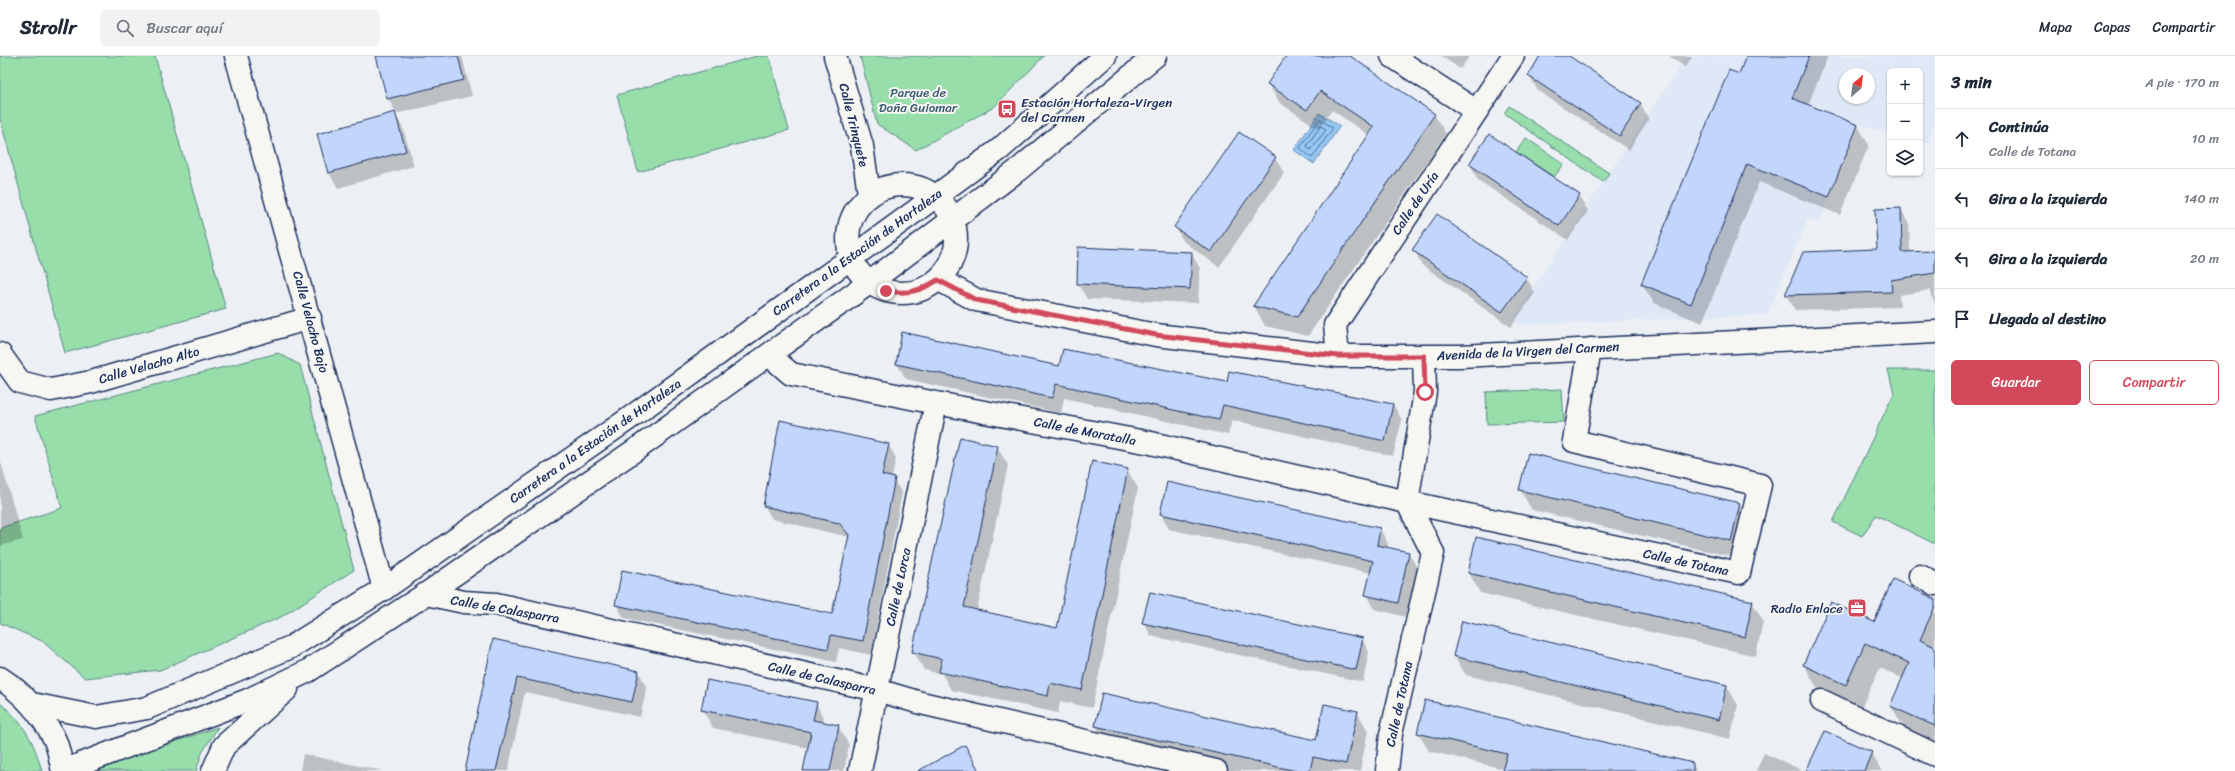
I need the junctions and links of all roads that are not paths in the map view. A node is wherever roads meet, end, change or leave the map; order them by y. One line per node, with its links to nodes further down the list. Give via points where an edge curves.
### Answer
1 (236, 56): 14 (street, Calle Velacho Bajo)
2 (835, 56): 8 (street, Calle Trinquete, via 862,146)
3 (1105, 56): 9 (street, Carretera a la Estación de Hortaleza, via 1000,149)
4 (1155, 56): 10 (street, via 1018,170)
5 (1392, 56): 7 (street)
6 (1513, 56): 7 (street, Calle de Uría)
7 (1476, 111): 19 (street, Calle de Uría, via 1335,325)
8 (869, 194): 9 (street, via 884,186 902,184 919,187); 11 (street, via 857,207 849,223 847,240)
9 (934, 195): 10 (street, via 946,206); 11 (street, Carretera a la Estación de Hortaleza)
10 (953, 220): 12 (street, via 955,252); 13 (street)
11 (850, 258): 13 (street); 23 (street, Carretera a la Estación de Hortaleza, via 627,420)
12 (938, 280): 13 (street, via 922,289 904,293 886,291); 19 (street, Avenida de la Virgen del Carmen, via 976,300 1156,335)
13 (869, 283): 18 (street)
14 (310, 318): 17 (street, Calle Velacho Alto, via 91,382 51,390 20,382); 23 (street, Calle Velacho Bajo)
15 (1935, 332): 16 (street, Avenida de la Virgen del Carmen)
16 (1590, 349): 20 (street, Avenida de la Virgen del Carmen); 22 (street, Calle de Totana, via 1574,441 1760,485 1739,573)
17 (0, 354)
18 (769, 355): 21 (street, Calle de Moratalla, via 791,374); 24 (street)
19 (1338, 356): 20 (street, Avenida de la Virgen del Carmen)
20 (1424, 356): 22 (street, via 1425,392)
21 (936, 403): 22 (street, Calle de Moratalla, via 1152,443); 27 (street, Calle de Lorca)
22 (1407, 502): 35 (street, Calle de Totana, via 1433,553 1391,734)
23 (384, 589): 29 (street, Carretera a la Estación de Hortaleza, via 291,647 147,708 96,717)
24 (426, 594): 25 (street); 27 (street, Calle de Calasparra, via 464,602 496,604)
25 (308, 671): 31 (street, via 248,700); 32 (street, via 224,746)
26 (0, 678): 29 (street)
27 (878, 690): 33 (street, Calle de Lorca); 34 (street, Calle de Calasparra, via 921,703)
28 (1822, 701): 30 (street)
29 (32, 704): 31 (street, via 54,738)
30 (1935, 755)
31 (63, 771)
32 (213, 771)
33 (860, 771)
34 (1216, 771)
35 (1387, 771)

